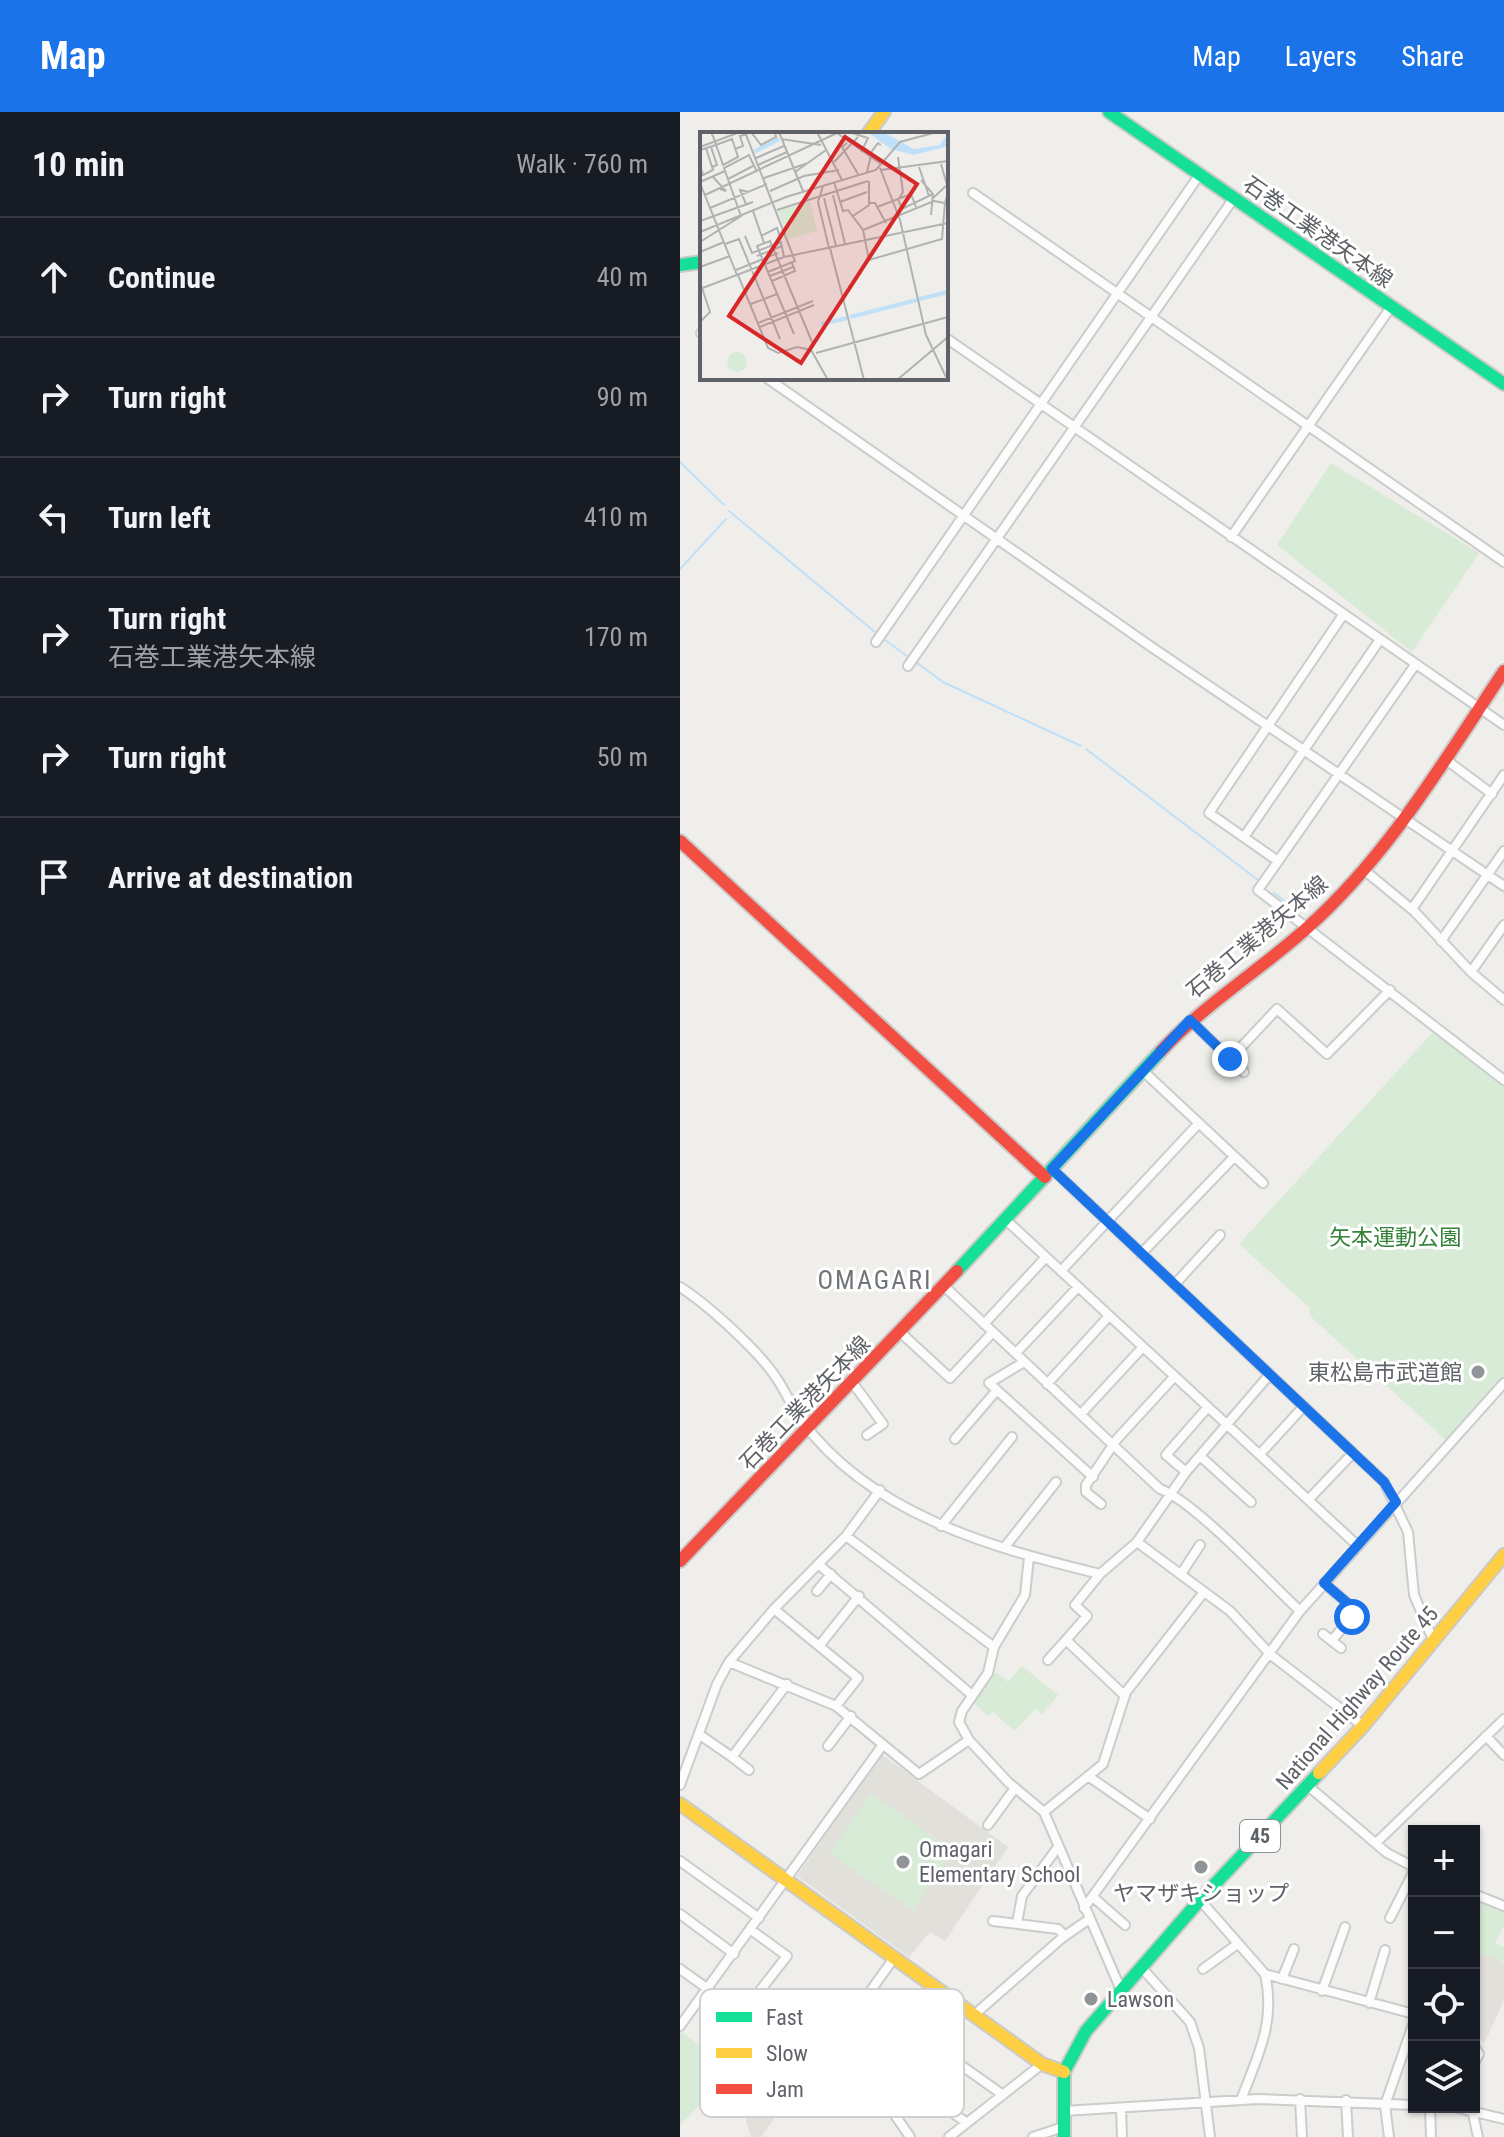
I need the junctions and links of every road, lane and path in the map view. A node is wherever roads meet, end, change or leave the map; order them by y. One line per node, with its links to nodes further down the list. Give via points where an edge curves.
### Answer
1 (884, 112): 3 (main road)
2 (1109, 112): 4 (main road, 石巻工業港矢本線)
3 (869, 132)
4 (1200, 174): 6 (main road, 石巻工業港矢本線); 9 (street)
5 (973, 193): 9 (street)
6 (1234, 198): 10 (main road, 石巻工業港矢本線); 11 (street)
7 (700, 262): 8 (main road)
8 (680, 265)
9 (1119, 293): 11 (street); 15 (street)
10 (1391, 307): 14 (main road, 石巻工業港矢本線); 17 (street)
11 (1152, 315): 16 (street); 17 (street)
12 (948, 339): 15 (street)
13 (770, 380): 18 (street)
14 (1504, 384)
15 (1042, 404): 16 (street); 18 (street)
16 (1075, 426): 19 (street); 20 (street)
17 (1308, 426): 19 (street); 21 (street)
18 (964, 515): 20 (street); 24 (street)
19 (1231, 537): 22 (street)
20 (998, 538): 26 (street); 29 (street)
21 (1504, 562)
22 (1343, 615): 23 (street); 29 (street)
23 (1379, 641): 25 (street); 31 (street)
24 (876, 642)
25 (1415, 665): 28 (street); 33 (street)
26 (908, 666)
27 (1504, 671): 28 (main road, 石巻工業港矢本線)
28 (1478, 709): 30 (street); 32 (main road, 石巻工業港矢本線)
29 (1268, 725): 31 (street); 37 (street, via 1209,813)
30 (1504, 725)
31 (1304, 750): 33 (street); 37 (street)
32 (1445, 759): 35 (street); 36 (main road, 石巻工業港矢本線)
33 (1340, 774): 36 (street); 41 (street)
34 (1504, 775): 35 (street)
35 (1492, 794): 39 (street)
36 (1405, 820): 39 (street); 42 (main road, 石巻工業港矢本線)
37 (1244, 837): 41 (street)
38 (680, 841): 59 (main road)
39 (1452, 850): 43 (street); 45 (street)
40 (1504, 851): 43 (street)
41 (1278, 861): 47 (street, via 1258,890)
42 (1364, 870): 45 (street); 47 (main road, 石巻工業港矢本線)
43 (1487, 874): 44 (street); 48 (street)
44 (1504, 886)
45 (1412, 909): 48 (street)
46 (1504, 925): 49 (street)
47 (1307, 928): 50 (street); 52 (main road, 石巻工業港矢本線)
48 (1441, 941): 49 (street)
49 (1471, 972): 51 (street)
50 (1390, 990): 53 (street, via 1327,1054 1277,1009); 56 (street)
51 (1504, 1001)
52 (1190, 1020): 53 (street); 54 (main road, 石巻工業港矢本線)
53 (1230, 1059): 55 (street)
54 (1142, 1070): 57 (street); 59 (main road, 石巻工業港矢本線)
55 (1244, 1072)
56 (1504, 1080)
57 (1199, 1123): 58 (street); 62 (street)
58 (1234, 1157): 60 (street); 64 (street)
59 (1048, 1173): 61 (main road, 石巻工業港矢本線); 62 (street)
60 (1263, 1183)
61 (1006, 1220): 65 (street); 68 (main road, 石巻工業港矢本線)
62 (1107, 1221): 64 (street); 66 (street)
63 (1220, 1235): 67 (street)
64 (1141, 1254): 67 (street)
65 (1046, 1257): 66 (street); 72 (street)
66 (1061, 1271): 70 (street)
67 (1175, 1284): 78 (street)
68 (944, 1286): 72 (street); 73 (main road, 石巻工業港矢本線)
69 (680, 1287): 88 (street, via 762,1361)
70 (1078, 1287): 71 (street); 76 (street)
71 (1109, 1316): 75 (street); 82 (street)
72 (984, 1324): 74 (street)
73 (900, 1332): 74 (street, via 950,1378); 80 (main road, 石巻工業港矢本線)
74 (993, 1332): 76 (street)
75 (1142, 1348): 79 (street); 86 (street)
76 (1016, 1353): 77 (street)
77 (1024, 1362): 82 (street); 83 (street, via 989,1383)
78 (1270, 1374): 84 (street); 87 (street)
79 (1174, 1377): 85 (street); 92 (street)
80 (852, 1382): 88 (main road, 石巻工業港矢本線); 89 (street, via 885,1422)
81 (1504, 1383): 103 (street)
82 (1047, 1384): 86 (street)
83 (997, 1390): 91 (street); 97 (street)
84 (1304, 1406): 93 (street); 94 (street)
85 (1208, 1407): 87 (street); 96 (street, via 1166,1455)
86 (1081, 1414): 92 (street)
87 (1225, 1423): 94 (street); 95 (street)
88 (809, 1429): 99 (street); 113 (main road, 石巻工業港矢本線)
89 (867, 1435)
90 (1012, 1437): 105 (street)
91 (955, 1439)
92 (1114, 1445): 97 (street); 100 (street, via 1160,1489)
93 (1353, 1453): 101 (street); 103 (street, via 1372,1467)
94 (1260, 1454): 101 (street)
95 (1200, 1456): 96 (street); 102 (street)
96 (1186, 1472): 100 (street)
97 (1093, 1477): 104 (street, via 1086,1492)
98 (1056, 1482): 110 (street)
99 (880, 1490): 105 (street); 106 (street)
100 (1171, 1492): 107 (street); 123 (street)
101 (1309, 1499): 109 (street)
102 (1251, 1502)
103 (1396, 1502): 109 (street); 127 (street, via 1408,1532 1414,1595)
104 (1101, 1504)
105 (941, 1526): 110 (street)
106 (846, 1536): 114 (street); 129 (street)
107 (1137, 1542): 116 (street); 117 (street)
108 (1200, 1545): 117 (street)
109 (1357, 1545): 118 (street)
110 (1004, 1548): 112 (street)
111 (1504, 1555): 127 (main road, National Highway Route 45 / 45)
112 (1029, 1557): 116 (street); 129 (street, via 1025,1595)
113 (680, 1561)
114 (818, 1564): 115 (street); 122 (street)
115 (831, 1574): 119 (street); 121 (street)
116 (1100, 1574): 125 (street, via 1075,1605 1087,1616)
117 (1181, 1574): 120 (street)
118 (1324, 1583): 123 (street); 126 (street, via 1352,1607 1352,1617)
119 (817, 1591)
120 (1204, 1592): 131 (street, via 1242,1622); 136 (street)
121 (859, 1596): 128 (street); 135 (street)
122 (774, 1609): 128 (street); 133 (street)
123 (1300, 1611): 131 (street)
124 (1323, 1634): 126 (street)
125 (1066, 1640): 132 (street); 136 (street)
126 (1332, 1640): 130 (street)
127 (1434, 1643): 140 (main road, National Highway Route 45 / 45)
128 (819, 1646): 137 (street, via 858,1678)
129 (994, 1647): 135 (street, via 988,1673)
130 (1341, 1648)
131 (1271, 1655): 140 (street); 155 (street)
132 (1048, 1660)
133 (729, 1662): 134 (street); 141 (street)
134 (787, 1684): 137 (street); 147 (street)
135 (972, 1695): 143 (street, via 959,1722)
136 (1125, 1696): 149 (street, via 1103,1764)
137 (836, 1706): 138 (street)
138 (851, 1716): 144 (street); 145 (street)
139 (1504, 1719): 142 (street)
140 (1363, 1726): 151 (main road, National Highway Route 45 / 45)
141 (700, 1735): 147 (street); 150 (street)
142 (1486, 1736): 146 (street); 157 (street)
143 (969, 1740): 145 (street, via 919,1774); 152 (street)
144 (828, 1746)
145 (882, 1746): 161 (street)
146 (1504, 1755)
147 (732, 1757): 148 (street)
148 (749, 1770)
149 (1088, 1776): 154 (street); 155 (street)
150 (680, 1785)
151 (1307, 1785): 157 (street); 165 (main road, National Highway Route 45 / 45)
152 (1015, 1788): 154 (street); 156 (street)
153 (680, 1804): 161 (main road)
154 (1044, 1812): 158 (street)
155 (1150, 1819): 164 (street)
156 (988, 1825)
157 (1376, 1843): 160 (street)
158 (1058, 1847): 167 (street); 173 (street, via 1022,1896)
159 (680, 1861): 169 (street)
160 (1408, 1865)
161 (785, 1880): 169 (street); 182 (main road)
162 (1408, 1881): 170 (street)
163 (1480, 1896): 166 (street)
164 (1093, 1897): 167 (street); 174 (street)
165 (1200, 1900): 178 (street); 183 (main road, National Highway Route 45 / 45)
166 (1504, 1906)
167 (1084, 1908): 171 (street)
168 (680, 1914): 181 (street)
169 (759, 1918): 176 (street)
170 (1390, 1918)
171 (1088, 1920): 177 (street); 192 (street)
172 (993, 1921): 173 (street)
173 (1017, 1923): 177 (street, via 1058,1929)
174 (1125, 1925)
175 (1345, 1927): 193 (street)
176 (751, 1930): 181 (street); 189 (street, via 787,1956)
177 (1065, 1936): 198 (street)
178 (1236, 1945): 185 (street); 186 (street)
179 (1294, 1949): 187 (street)
180 (1385, 1950): 195 (street)
181 (734, 1954): 188 (street)
182 (894, 1958): 190 (street); 191 (main road)
183 (1142, 1968): 192 (main road, National Highway Route 45 / 45); 208 (street, via 1190,2022 1199,2048)
184 (680, 1969): 188 (street)
185 (1203, 1969)
186 (1265, 1974): 187 (street); 206 (street, via 1271,2000 1267,2031)
187 (1282, 1979): 193 (street)
188 (708, 1989)
189 (761, 1989)
190 (871, 1989)
191 (938, 1989)
192 (1122, 1991): 203 (main road, National Highway Route 45 / 45, via 1081,2039)
193 (1322, 1991): 195 (street)
194 (700, 2000): 199 (street)
195 (1369, 2003): 197 (street)
196 (964, 2008): 198 (main road)
197 (1408, 2013)
198 (974, 2015): 201 (main road)
199 (680, 2026)
200 (1408, 2039): 209 (street)
201 (1042, 2064): 203 (main road); 204 (street)
202 (964, 2067): 204 (street)
203 (1064, 2072): 212 (main road, National Highway Route 45 / 45)
204 (1003, 2095): 218 (street)
205 (1300, 2099): 206 (street); 207 (street); 225 (street)
206 (1241, 2100): 208 (street)
207 (1346, 2100): 209 (street); 226 (street)
208 (1205, 2103): 211 (street); 224 (street)
209 (1385, 2105): 210 (street); 227 (street)
210 (1408, 2105)
211 (1121, 2109): 212 (street); 223 (street)
212 (1062, 2111): 219 (main road, National Highway Route 45 / 45)
213 (1430, 2113): 228 (street)
214 (1473, 2114): 217 (street); 229 (street)
215 (896, 2117): 220 (street)
216 (959, 2117): 218 (street)
217 (1504, 2119)
218 (967, 2123): 221 (street)
219 (1064, 2132): 222 (street)
220 (910, 2137)
221 (949, 2137)
222 (1033, 2137)
223 (1122, 2137)
224 (1210, 2137)
225 (1302, 2137)
226 (1348, 2137)
227 (1389, 2137)
228 (1431, 2137)
229 (1478, 2137)

